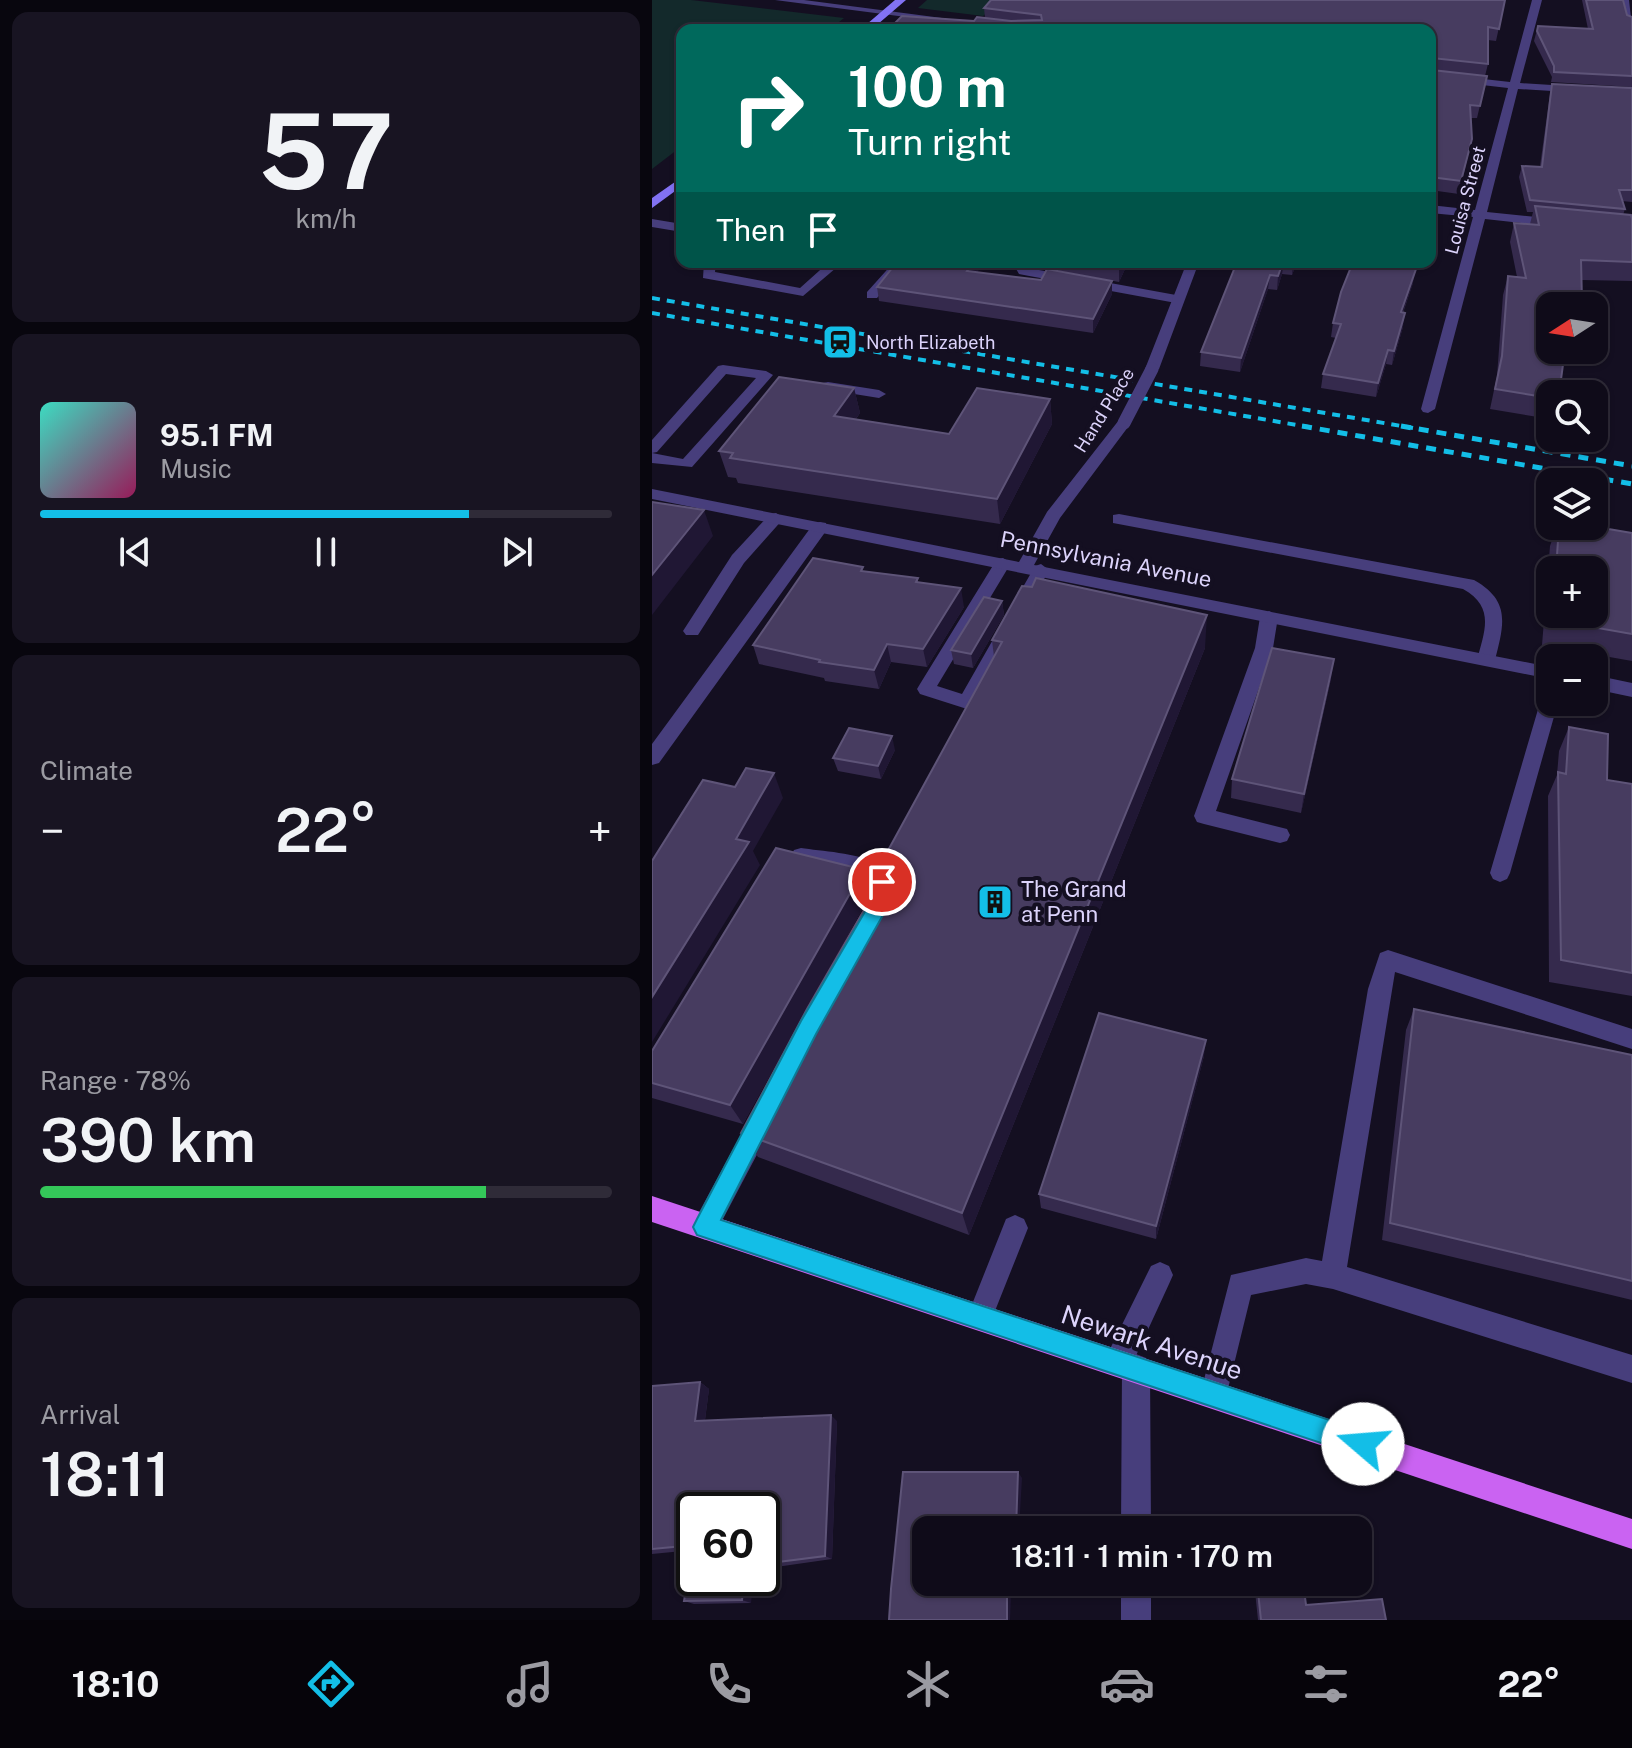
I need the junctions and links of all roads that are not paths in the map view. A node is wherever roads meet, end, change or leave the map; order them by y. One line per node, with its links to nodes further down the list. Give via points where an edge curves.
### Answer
1 (780, 0): 5 (street)
2 (901, 0): 5 (main road)
3 (1537, 0): 10 (street, Louisa Street)
4 (1624, 0): 8 (street)
5 (886, 12): 6 (street); 7 (main road)
6 (978, 23)
7 (872, 24)
8 (1632, 24)
9 (1436, 77): 10 (street)
10 (1514, 86): 11 (street); 15 (street, Louisa Street)
11 (1632, 93)
12 (676, 185): 13 (main road)
13 (652, 204)
14 (1436, 210): 15 (street)
15 (1479, 215): 17 (street); 28 (street, Louisa Street)
16 (652, 223): 18 (street)
17 (1574, 225)
18 (676, 227)
19 (709, 268): 20 (street, via 708,275 803,292)
20 (830, 268)
21 (896, 268): 24 (street)
22 (1022, 268): 25 (street)
23 (1190, 268): 25 (street, Hand Place)
24 (872, 295)
25 (1176, 299): 35 (street, Hand Place, bridge, via 1167,334 1124,423 1053,516)
26 (808, 383): 27 (street)
27 (879, 394)
28 (1428, 409)
29 (655, 460): 29 (street, via 687,464 773,377 723,369)
30 (652, 494): 31 (street, Pennsylvania Avenue)
31 (776, 518): 33 (street, Pennsylvania Avenue); 37 (street, via 738,559)
32 (1119, 519): 38 (street, via 1468,584 1483,591 1494,606)
33 (820, 527): 34 (street, Pennsylvania Avenue); 43 (street)
34 (1003, 563): 35 (street, Pennsylvania Avenue); 35 (street, Hand Place, via 926,689 967,702)
35 (1032, 569): 36 (street, Pennsylvania Avenue)
36 (1269, 617): 38 (street, Pennsylvania Avenue); 44 (street, via 1264,648 1204,816)
37 (692, 631)
38 (1486, 660): 39 (street, Pennsylvania Avenue)
39 (1536, 670)
40 (1608, 685): 41 (street)
41 (1632, 690)
42 (1545, 716): 46 (street)
43 (652, 758)
44 (1280, 835)
45 (783, 860): 47 (street, via 792,855 866,868 882,882 883,899)
46 (1500, 873)
47 (866, 928)
48 (1632, 1039): 54 (street, via 1388,960)
49 (770, 1104): 51 (street)
50 (652, 1209): 51 (main road, Newark Avenue)
51 (705, 1227): 55 (main road, Newark Avenue)
52 (1015, 1228): 55 (street)
53 (1160, 1275): 56 (street)
54 (1333, 1276): 57 (street); 58 (street, via 1306,1271 1240,1284)
55 (980, 1317): 56 (main road, Newark Avenue)
56 (1127, 1365): 58 (main road, Newark Avenue); 59 (street)
57 (1632, 1369)
58 (1214, 1395): 60 (main road, Newark Avenue)
59 (1135, 1516)
60 (1632, 1534)
61 (1136, 1596): 62 (street)
62 (1136, 1620)

